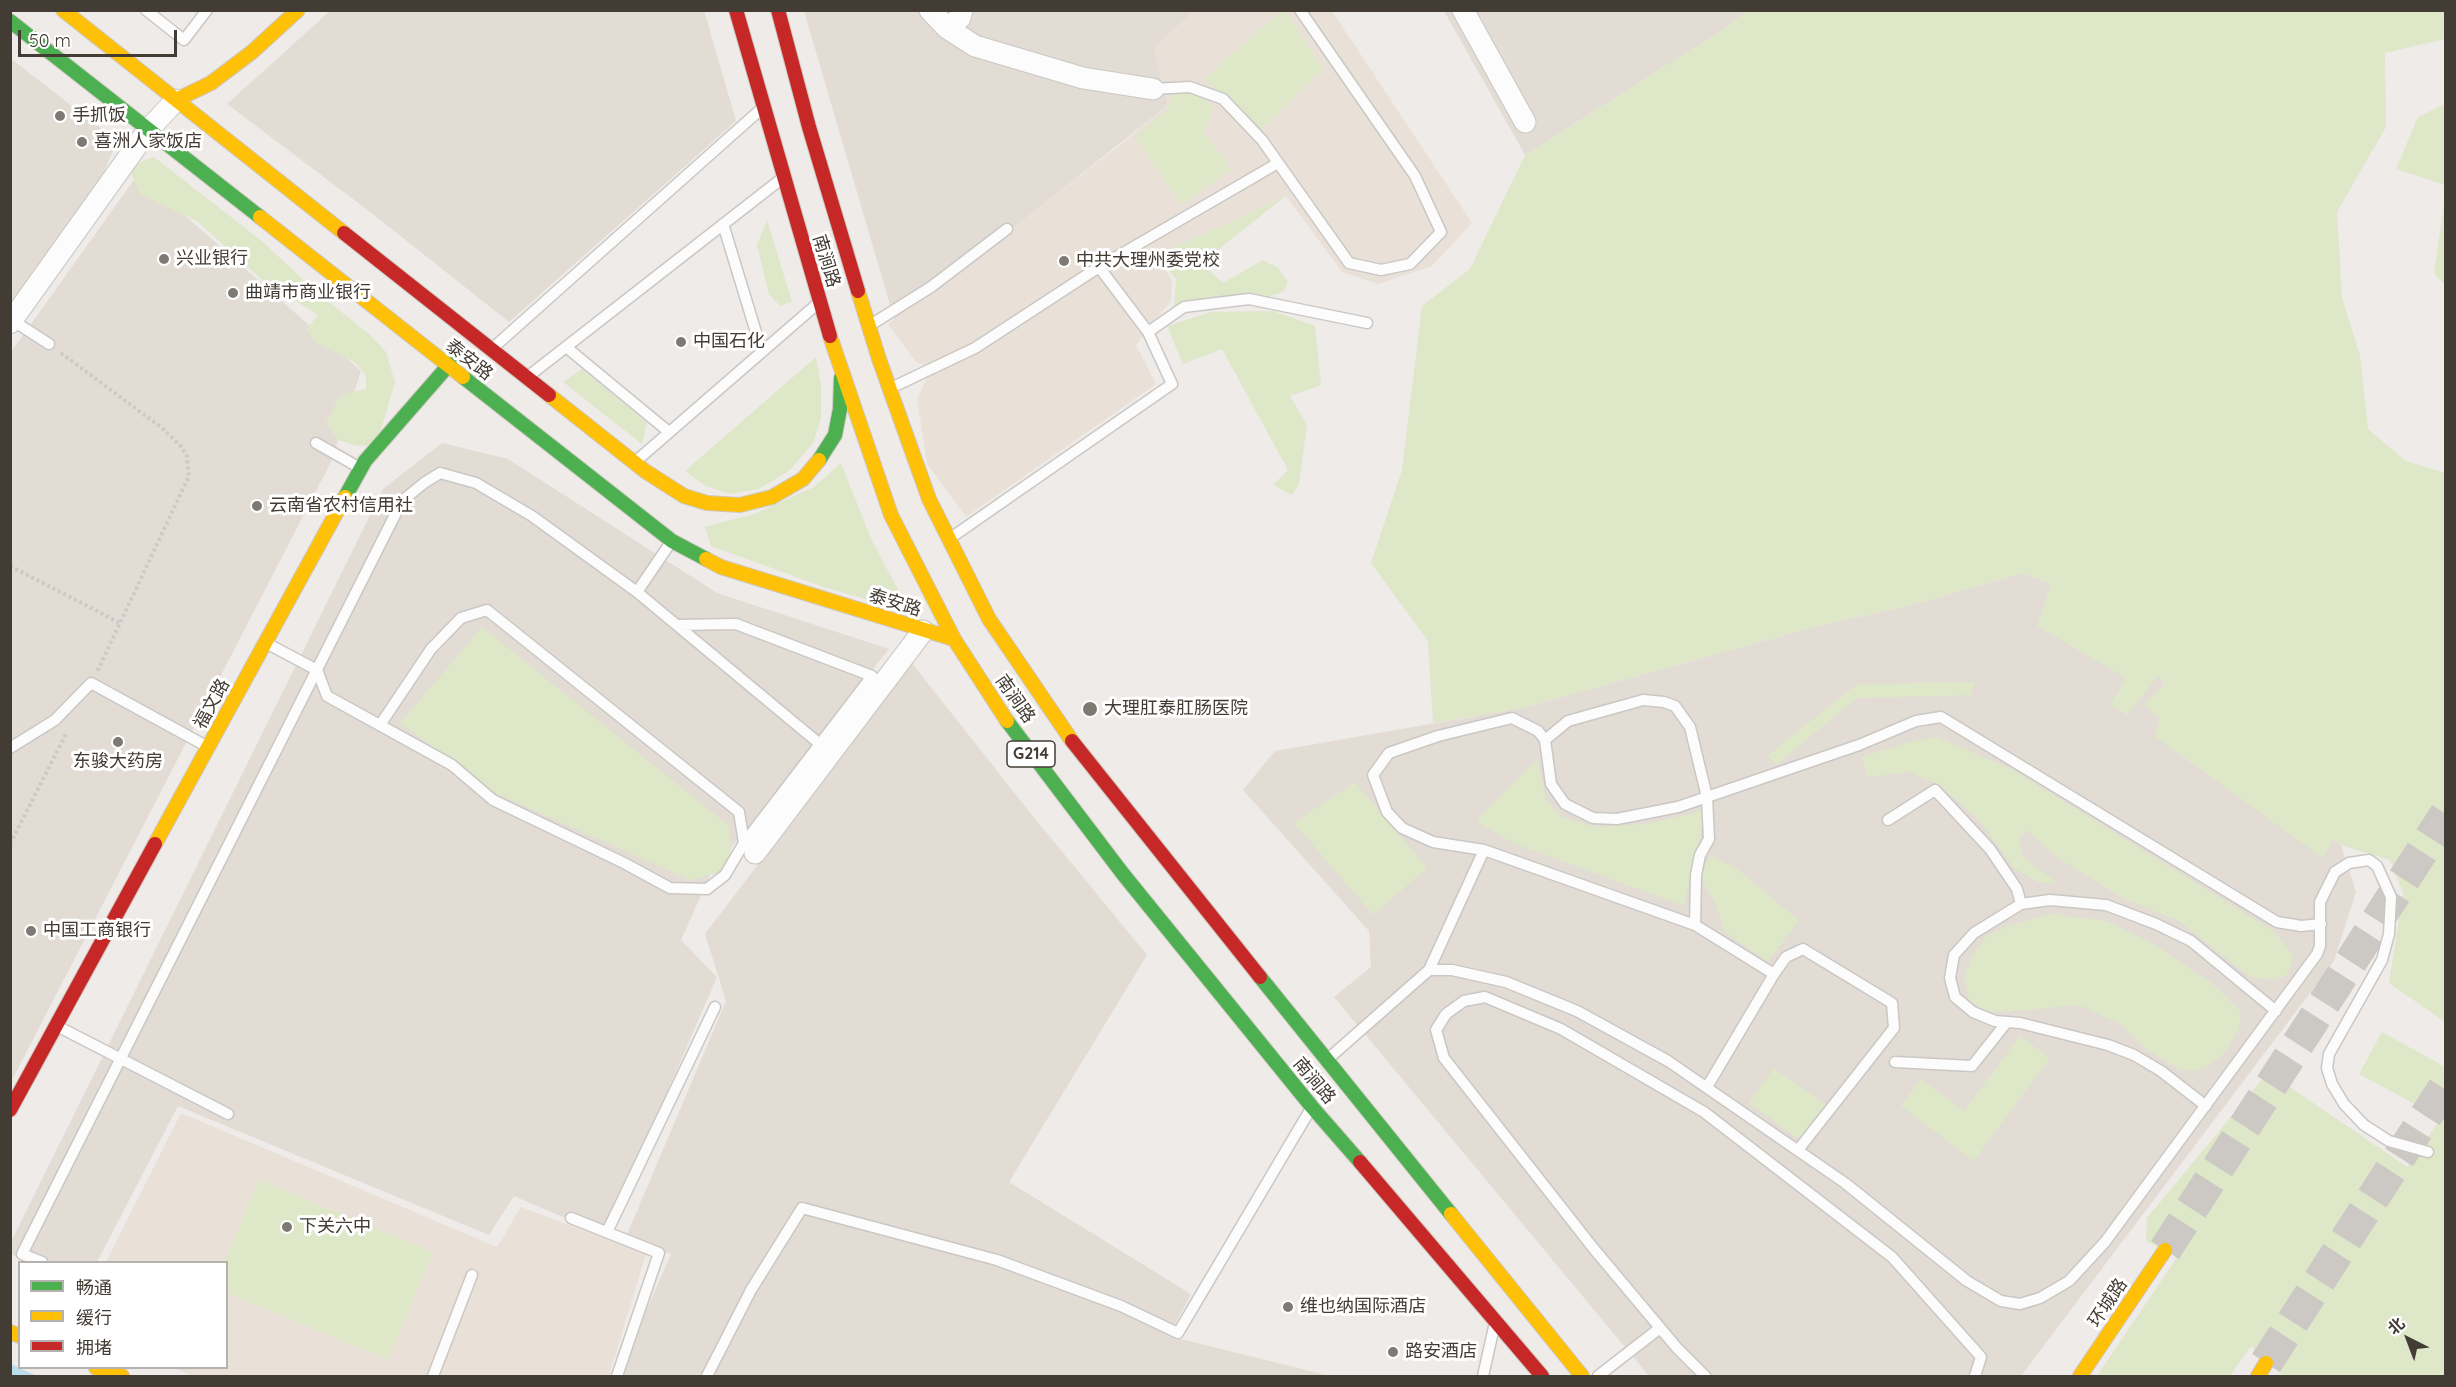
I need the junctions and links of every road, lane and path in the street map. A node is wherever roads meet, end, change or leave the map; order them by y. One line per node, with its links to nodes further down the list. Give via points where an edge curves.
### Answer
1 (63, 10): 14 (main road)
2 (146, 10): 3 (lane, via 184,40)
3 (207, 10)
4 (298, 10): 14 (main road, via 252,52)
5 (736, 10): 15 (main road, 南涧路 / G214)
6 (778, 10): 26 (main road, 南涧路 / G214)
7 (930, 10): 12 (street)
8 (962, 10): 12 (street, via 960,18)
9 (1300, 10): 18 (lane, via 1415,176 1441,232 1410,264 1381,270 1349,263)
10 (1463, 10): 16 (street)
11 (10, 21): 17 (main road, 泰安路)
12 (947, 28): 13 (street, via 975,46 1083,78)
13 (1153, 89): 18 (lane, via 1190,87 1222,99 1262,140)
14 (176, 100): 17 (street); 28 (main road)
15 (763, 107): 19 (main road, 南涧路 / G214); 31 (lane)
16 (1525, 122)
17 (148, 130): 24 (street); 33 (main road, 泰安路)
18 (1278, 163): 22 (lane)
19 (783, 177): 20 (lane); 23 (main road, 南涧路 / G214)
20 (723, 224): 30 (lane); 32 (lane)
21 (1007, 229): 26 (lane, via 931,287)
22 (1099, 267): 27 (lane); 36 (lane, via 975,348)
23 (820, 302): 32 (lane); 34 (main road, 南涧路 / G214)
24 (11, 322): 29 (lane)
25 (1368, 322): 27 (lane, via 1249,299 1184,307)
26 (869, 326): 36 (main road, 南涧路 / G214)
27 (1148, 332): 41 (lane, via 1172,384)
28 (474, 335): 31 (main road); 33 (main road, 福文路)
29 (49, 344): 45 (path, via 162,428 187,456 189,476)
30 (566, 347): 35 (lane); 37 (lane)
31 (491, 349): 35 (main road)
32 (762, 352): 37 (lane)
33 (448, 366): 40 (main road, 福文路); 42 (main road, 泰安路)
34 (841, 372): 39 (main road, via 839,420 831,445 813,470 779,494 740,505 707,503 676,491); 48 (main road, 南涧路 / G214, via 891,515)
35 (527, 377): 39 (main road)
36 (890, 388): 41 (main road, 南涧路 / G214, via 929,499)
37 (669, 432): 39 (lane)
38 (316, 443): 40 (lane)
39 (635, 462)
40 (361, 468): 49 (main road, 福文路)
41 (949, 539): 73 (main road, 南涧路 / G214, via 989,618 1086,761)
42 (672, 542): 44 (lane); 47 (main road, 泰安路, via 721,567)
43 (10, 566): 45 (path)
44 (638, 592): 46 (lane); 50 (lane, via 532,516 476,483 440,474 402,501)
45 (120, 623): 51 (path)
46 (679, 625): 55 (lane); 55 (lane, via 736,624 872,676)
47 (923, 631): 48 (main road, 泰安路); 61 (street)
48 (954, 639): 77 (main road, 南涧路 / G214, via 1054,785)
49 (266, 643): 50 (lane); 57 (main road, 福文路)
50 (317, 670): 53 (lane, via 327,696); 72 (lane)
51 (92, 683): 56 (lane, via 55,720); 57 (lane)
52 (71, 723): 60 (path)
53 (380, 725): 61 (lane, via 452,765 493,800 670,888 706,889); 61 (lane, via 431,649 461,618 487,610 739,812)
54 (1545, 740): 58 (lane, via 1551,784 1565,804 1593,818 1617,819); 58 (lane, via 1568,721 1598,711 1643,700 1664,702 1675,706 1690,728); 62 (lane, via 1538,731 1512,718 1389,753 1373,775 1387,812 1402,828 1433,842)
55 (820, 745): 61 (lane)
56 (10, 748)
57 (208, 748): 71 (main road, 福文路)
58 (1707, 797): 64 (lane, via 1859,745 1916,721 1941,717 2277,922); 65 (lane, via 1709,839 1700,855 1696,875)
59 (1888, 820): 63 (lane, via 1935,790 1990,849 2017,889)
60 (10, 844)
61 (749, 848)
62 (1484, 850): 65 (lane); 66 (lane)
63 (2021, 904): 69 (lane, via 2050,900 2106,905 2156,924 2191,941); 70 (lane, via 1974,933 1954,955 1950,978 1954,997 1972,1012)
64 (2321, 924): 69 (lane, via 2317,954); 81 (lane, via 2320,902 2335,872 2349,863 2369,860 2377,866 2391,897 2389,934 2382,960 2329,1054 2327,1068 2344,1104 2364,1125 2389,1141)
65 (1695, 925): 67 (lane)
66 (1429, 970): 73 (lane); 75 (lane, via 1452,970 1506,982 1577,1011)
67 (1774, 974): 75 (lane); 80 (lane, via 1786,957 1803,948 1892,1003 1894,1028)
68 (715, 1007): 83 (lane)
69 (2276, 1011): 76 (lane)
70 (2007, 1022): 74 (lane, via 1972,1066); 76 (lane, via 2108,1045 2134,1055)
71 (57, 1025): 72 (lane); 78 (main road, 福文路)
72 (120, 1060): 79 (lane); 85 (lane, via 22,1254)
73 (1326, 1060): 97 (main road, 南涧路 / G214)
74 (1895, 1062)
75 (1707, 1087): 80 (lane)
76 (2206, 1106): 80 (lane, via 2078,1273 2040,1298 2020,1304 2001,1301 1966,1281)
77 (1312, 1107): 87 (main road, 南涧路 / G214); 94 (lane, via 1179,1338 1121,1306 997,1260 802,1208 751,1290)
78 (10, 1110)
79 (228, 1114)
80 (1798, 1150)
81 (2428, 1152)
82 (571, 1218): 83 (lane)
83 (607, 1232): 93 (lane, via 659,1252)
84 (2165, 1250): 101 (main road, 环城路)
85 (38, 1261)
86 (472, 1275): 92 (lane)
87 (1496, 1321): 95 (lane); 96 (main road, 南涧路 / G214)
88 (1660, 1328): 98 (lane); 99 (lane); 100 (lane, via 1444,1058 1436,1030 1446,1014 1464,1000 1485,997 1561,1029 1704,1112 1892,1257 1980,1357)
89 (2266, 1363): 102 (main road)
90 (99, 1369): 91 (main road)
91 (122, 1377)
92 (433, 1377)
93 (618, 1377)
94 (707, 1377)
95 (1483, 1377)
96 (1542, 1377)
97 (1582, 1377)
98 (1599, 1377)
99 (1706, 1377)
100 (1975, 1377)
101 (2080, 1377)
102 (2258, 1377)

